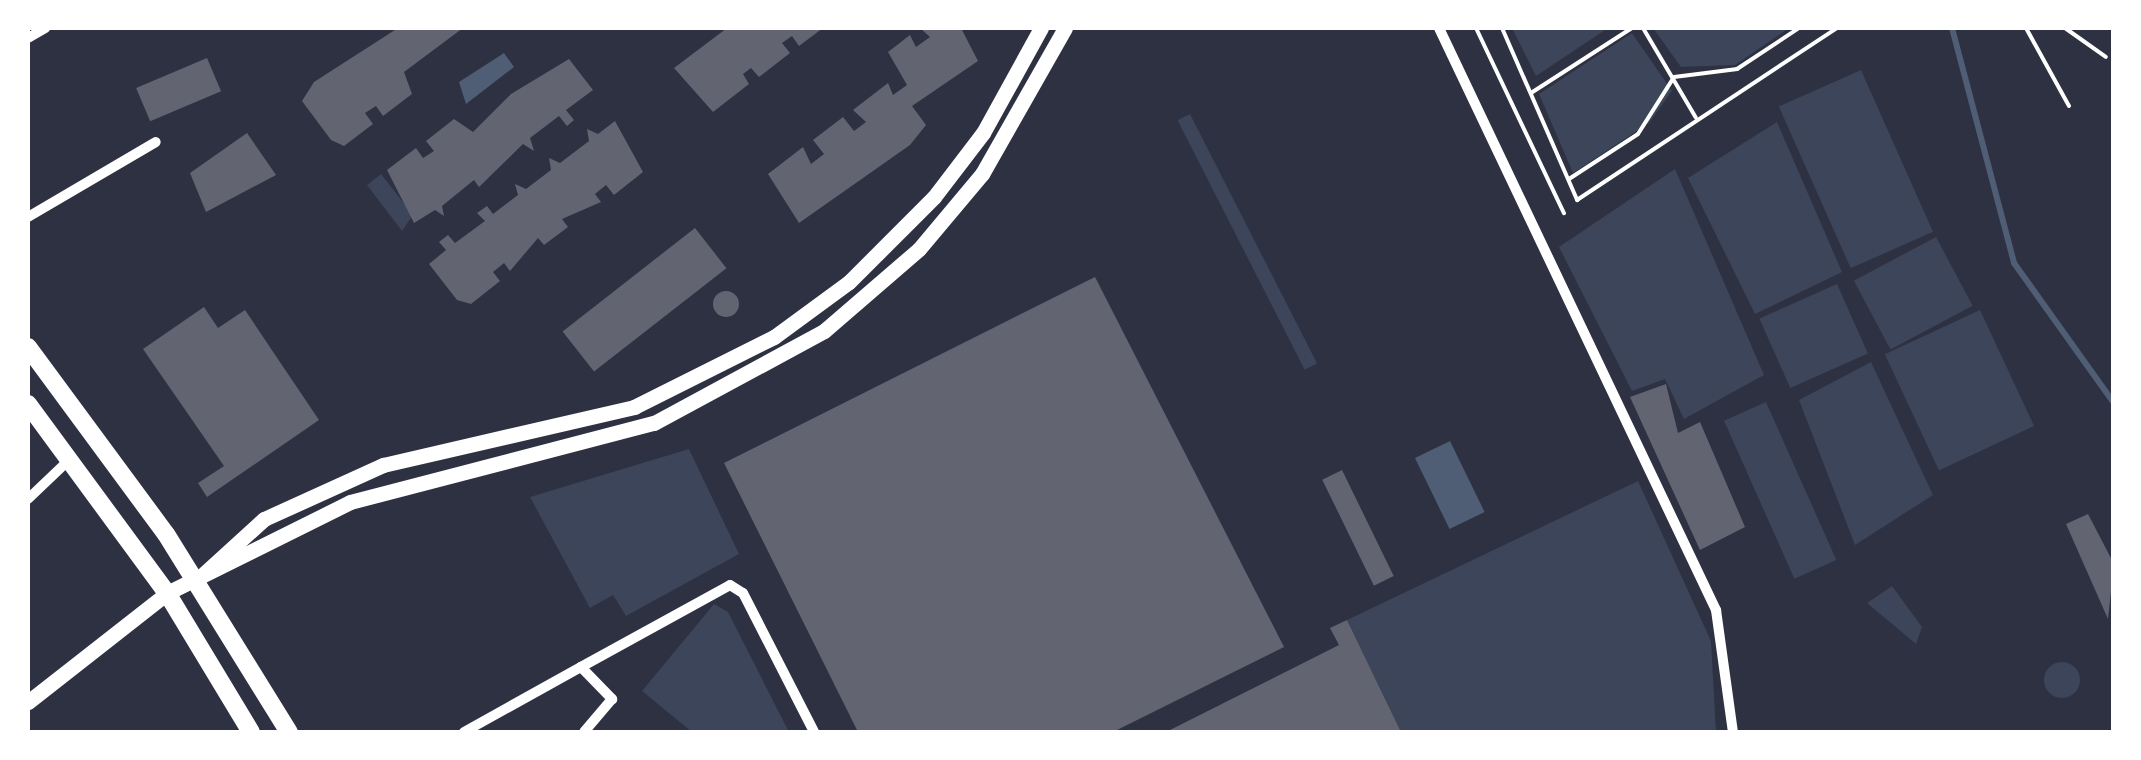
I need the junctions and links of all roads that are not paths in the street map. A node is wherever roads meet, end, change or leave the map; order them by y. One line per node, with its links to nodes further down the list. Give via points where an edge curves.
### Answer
1 (45, 28): 5 (street)
2 (1041, 28): 12 (street, via 982,134 934,197 849,282 774,337 634,407 384,466 264,519)
3 (1065, 28): 12 (street, via 1005,142 952,212 864,299 798,348 620,435 350,502)
4 (1439, 28): 21 (street, via 1716,610)
5 (28, 38)
6 (156, 142): 7 (street)
7 (28, 217)
8 (28, 347): 12 (main road)
9 (28, 404): 10 (main road)
10 (70, 459): 11 (street); 13 (main road)
11 (28, 499)
12 (196, 582): 13 (street); 17 (main road)
13 (167, 593): 15 (street); 16 (main road)
14 (581, 667): 18 (street); 19 (street, via 612,699); 20 (street, via 730,585 743,593)
15 (28, 702)
16 (251, 732)
17 (289, 732)
18 (464, 732)
19 (584, 732)
20 (814, 732)
21 (1733, 732)

